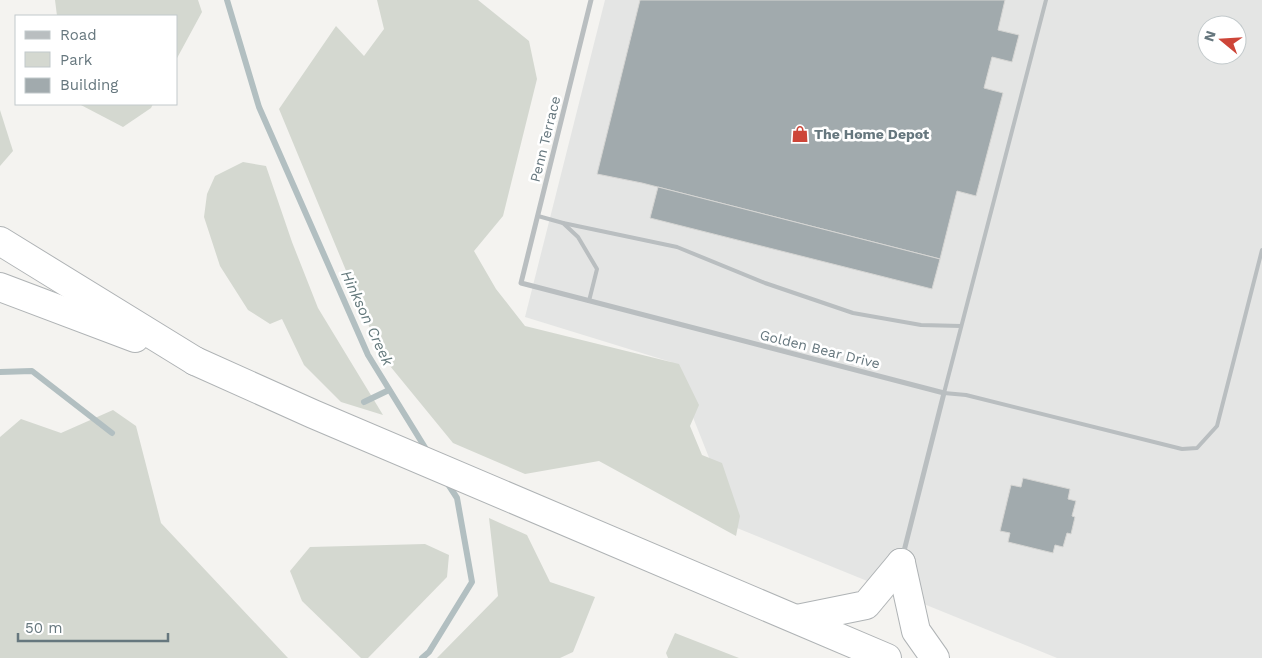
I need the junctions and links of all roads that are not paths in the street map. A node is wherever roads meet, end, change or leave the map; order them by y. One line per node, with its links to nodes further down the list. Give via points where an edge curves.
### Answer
1 (591, 0): 3 (street, Penn Terrace)
2 (1046, 0): 10 (lane)
3 (538, 216): 4 (lane); 7 (street, Penn Terrace)
4 (563, 223): 9 (lane, via 578,237 598,270); 10 (lane, via 677,248 854,314 921,325)
5 (0, 241): 11 (highway)
6 (1262, 250): 12 (lane, via 1217,426 1198,448 1182,449)
7 (520, 284): 9 (street, Golden Bear Drive)
8 (0, 287): 11 (highway)
9 (589, 301): 12 (street, Golden Bear Drive)
10 (961, 326): 12 (lane)
11 (195, 361): 14 (highway)
12 (944, 392): 13 (street)
13 (901, 563): 14 (highway, via 866,605); 16 (highway, via 916,631)
14 (797, 619): 15 (highway)
15 (887, 658)
16 (934, 658)

